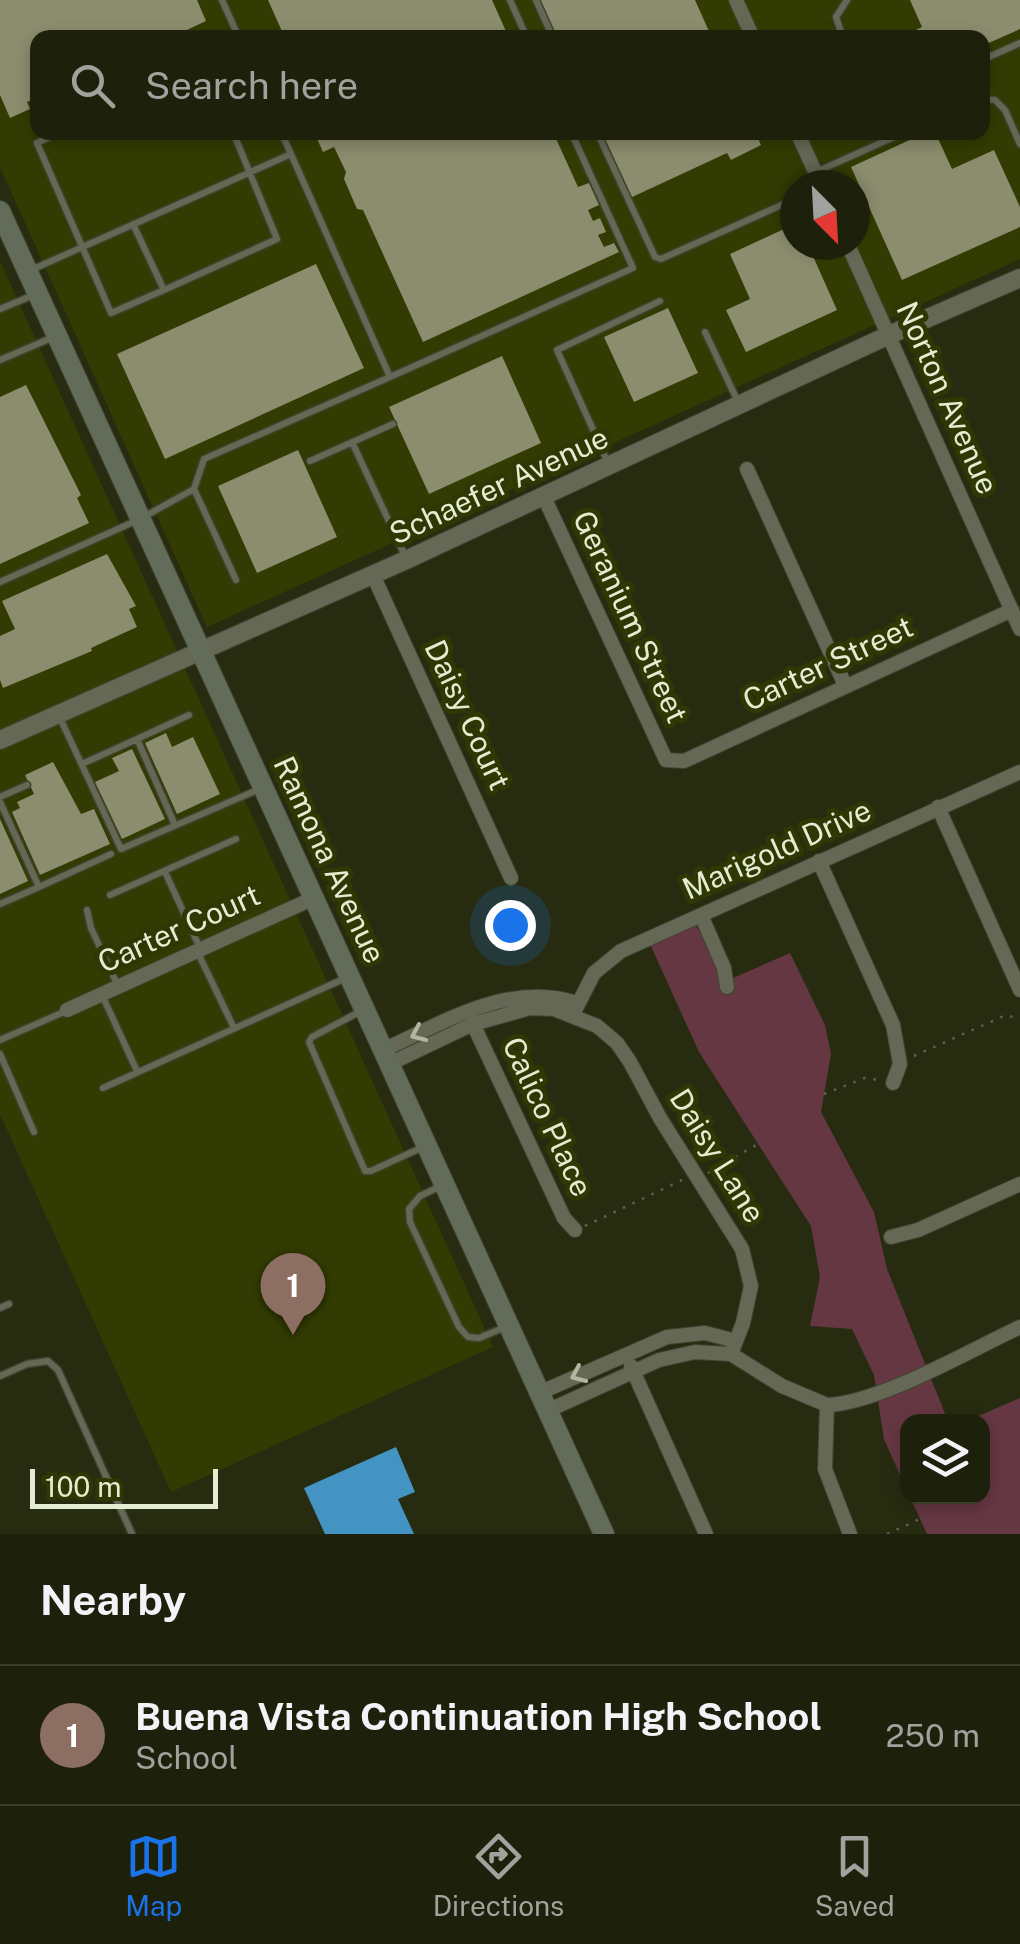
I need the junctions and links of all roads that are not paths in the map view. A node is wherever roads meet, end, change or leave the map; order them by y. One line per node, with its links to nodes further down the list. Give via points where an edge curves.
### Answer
1 (222, 0): 6 (lane)
2 (510, 0): 7 (lane)
3 (536, 0): 8 (lane)
4 (736, 0): 9 (street)
5 (847, 0): 10 (lane, via 836,17)
6 (235, 30)
7 (523, 30)
8 (549, 30)
9 (749, 30)
10 (840, 30)
11 (1020, 43): 12 (lane)
12 (990, 56)
13 (990, 100): 21 (lane, via 1005,110)
14 (43, 140): 29 (lane, via 36,143)
15 (236, 140): 25 (lane)
16 (285, 140): 22 (lane)
17 (575, 140): 41 (lane, via 633,268)
18 (601, 140): 26 (lane, via 655,257)
19 (799, 140): 23 (street)
20 (890, 140): 24 (lane)
21 (1020, 144)
22 (291, 154): 25 (lane); 41 (lane)
23 (814, 170)
24 (833, 170)
25 (250, 172): 28 (lane); 33 (lane, via 277,239)
26 (780, 207)
27 (0, 210): 31 (main road, Ramona Avenue)
28 (133, 224): 29 (lane); 33 (lane)
29 (81, 248): 31 (lane); 33 (lane, via 111,313)
30 (855, 260): 38 (street, Norton Avenue)
31 (28, 272): 34 (main road, Ramona Avenue)
32 (1020, 278): 38 (street, Schaefer Avenue)
33 (164, 290)
34 (38, 293): 36 (lane); 39 (main road, Ramona Avenue)
35 (660, 301): 46 (lane, via 557,350)
36 (0, 309)
37 (705, 332): 42 (lane)
38 (889, 335): 42 (street, Schaefer Avenue); 55 (street, Norton Avenue)
39 (57, 336): 40 (lane); 50 (main road, Ramona Avenue)
40 (0, 360)
41 (390, 376): 48 (lane, via 204,460)
42 (740, 405): 46 (street, Schaefer Avenue)
43 (392, 424): 44 (lane)
44 (352, 442): 45 (lane); 51 (lane)
45 (310, 460)
46 (610, 466): 49 (street, Schaefer Avenue)
47 (746, 469): 58 (street)
48 (194, 489): 50 (lane); 53 (lane)
49 (544, 497): 51 (street, Schaefer Avenue); 63 (street, Geranium Street)
50 (140, 519): 54 (lane); 57 (main road, Ramona Avenue)
51 (406, 560): 52 (street, Schaefer Avenue)
52 (372, 575): 57 (street, Schaefer Avenue); 75 (street, Daisy Court)
53 (236, 580)
54 (0, 582)
55 (1012, 610): 56 (street, Norton Avenue); 58 (street, Carter Street)
56 (1020, 629)
57 (200, 650): 59 (street, Schaefer Avenue); 67 (main road, Ramona Avenue)
58 (845, 685): 63 (street, Carter Street, via 684,761)
59 (58, 714): 61 (street, Schaefer Avenue); 64 (lane)
60 (189, 716): 62 (lane)
61 (1, 738)
62 (137, 739): 64 (lane); 70 (lane)
63 (666, 760)
64 (82, 764): 70 (lane, via 122,849)
65 (1020, 772): 69 (street, Marigold Drive)
66 (27, 785): 68 (lane)
67 (263, 787): 70 (lane); 78 (main road, Ramona Avenue)
68 (0, 800): 76 (lane)
69 (938, 807): 73 (street, Marigold Drive); 86 (street)
70 (176, 824)
71 (236, 839): 74 (lane)
72 (111, 854): 76 (lane)
73 (819, 860): 81 (street, Marigold Drive); 97 (street, via 893,1025 900,1064)
74 (164, 872): 77 (lane); 82 (lane)
75 (511, 878)
76 (39, 887): 79 (lane)
77 (110, 895)
78 (314, 898): 82 (street, Carter Court); 83 (main road, Ramona Avenue)
79 (0, 904)
80 (88, 910): 84 (lane)
81 (701, 914): 85 (street); 88 (street, Marigold Drive, via 621,951 594,973)
82 (199, 950): 84 (street, Carter Court); 92 (lane)
83 (349, 976): 90 (main road, Ramona Avenue); 92 (lane)
84 (119, 987): 87 (street, Carter Court)
85 (727, 987)
86 (1020, 990)
87 (102, 994): 89 (street, Carter Court); 96 (lane)
88 (575, 1009): 91 (street, via 530,1008); 95 (street, one-way to 95, via 536,994 510,997); 109 (street, Daisy Lane, via 617,1043 742,1248 751,1286)
89 (67, 1010): 93 (lane)
90 (364, 1010): 95 (main road, Ramona Avenue); 100 (lane, via 310,1042 364,1170)
91 (473, 1024): 95 (street); 103 (street, Calico Place)
92 (234, 1028): 96 (lane)
93 (0, 1040)
94 (0, 1054): 99 (lane)
95 (386, 1057): 100 (main road, Ramona Avenue)
96 (137, 1072): 98 (lane)
97 (893, 1082)
98 (103, 1088)
99 (34, 1132)
100 (427, 1146): 101 (main road, Ramona Avenue)
101 (444, 1184): 107 (main road, Ramona Avenue); 107 (lane, via 409,1208 410,1222 459,1328 479,1338)
102 (1020, 1184): 104 (street)
103 (575, 1230)
104 (891, 1237)
105 (8, 1304): 106 (lane)
106 (0, 1308)
107 (509, 1326): 113 (main road, Ramona Avenue)
108 (1020, 1326): 114 (street, via 878,1393)
109 (734, 1347): 110 (street, via 705,1333 678,1334); 111 (street, via 658,1360); 114 (street, via 782,1386)
110 (626, 1354): 111 (street); 113 (street, one-way to 113)
111 (634, 1372): 113 (street); 117 (street)
112 (0, 1376): 115 (lane, via 38,1361 58,1370)
113 (543, 1402): 116 (main road, Ramona Avenue)
114 (828, 1405): 118 (street, via 825,1469)
115 (132, 1534)
116 (604, 1534)
117 (706, 1534)
118 (850, 1534)

